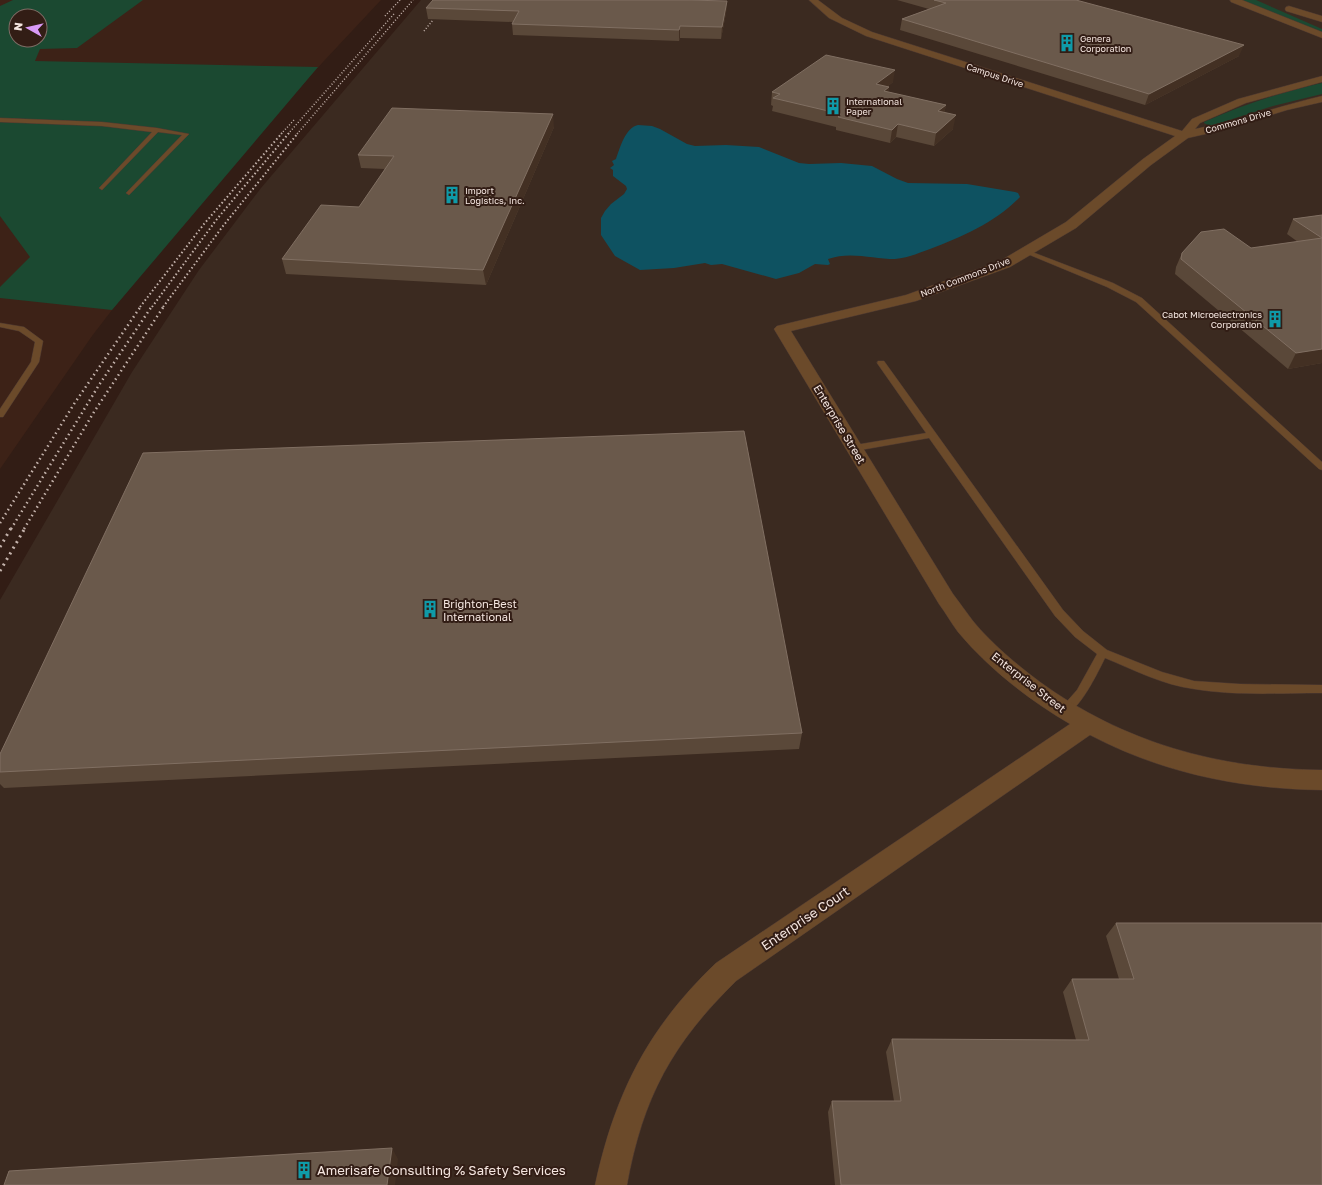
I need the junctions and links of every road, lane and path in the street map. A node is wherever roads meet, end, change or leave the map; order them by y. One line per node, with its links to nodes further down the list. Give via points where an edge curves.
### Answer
1 (813, 0): 10 (street, Campus Drive, via 829,14 869,34)
2 (1234, 0): 5 (street)
3 (1322, 19): 4 (street, via 1277,6)
4 (1322, 26)
5 (1322, 35)
6 (1322, 79): 10 (street, Commons Drive, via 1219,110 1196,121)
7 (1322, 99): 10 (street, Commons Drive, via 1219,128)
8 (0, 120): 9 (lane, via 102,124)
9 (157, 130): 11 (lane); 12 (lane, via 186,134)
10 (1184, 135): 13 (street, North Commons Drive, via 1071,224)
11 (102, 188)
12 (129, 193)
13 (1027, 252): 15 (street, North Commons Drive, via 1005,264 911,298); 20 (lane, via 1110,285 1139,300)
14 (0, 325): 17 (lane, via 21,329 39,341 35,362)
15 (782, 329): 19 (street, Enterprise Street)
16 (881, 363): 18 (lane)
17 (0, 414)
18 (931, 435): 19 (lane); 21 (lane, via 1059,613)
19 (855, 448): 23 (street, Enterprise Street, via 965,626 1026,683)
20 (1322, 467)
21 (1103, 653): 22 (lane, via 1160,676 1194,685); 23 (lane, via 1081,693)
22 (1322, 689)
23 (1065, 711): 24 (street, Enterprise Street)
24 (1088, 724): 25 (street, Enterprise Street, via 1151,752 1211,769 1273,778); 26 (street, Enterprise Court, via 716,981 686,1012 661,1048 643,1082 627,1119)
25 (1322, 780)
26 (611, 1185)

